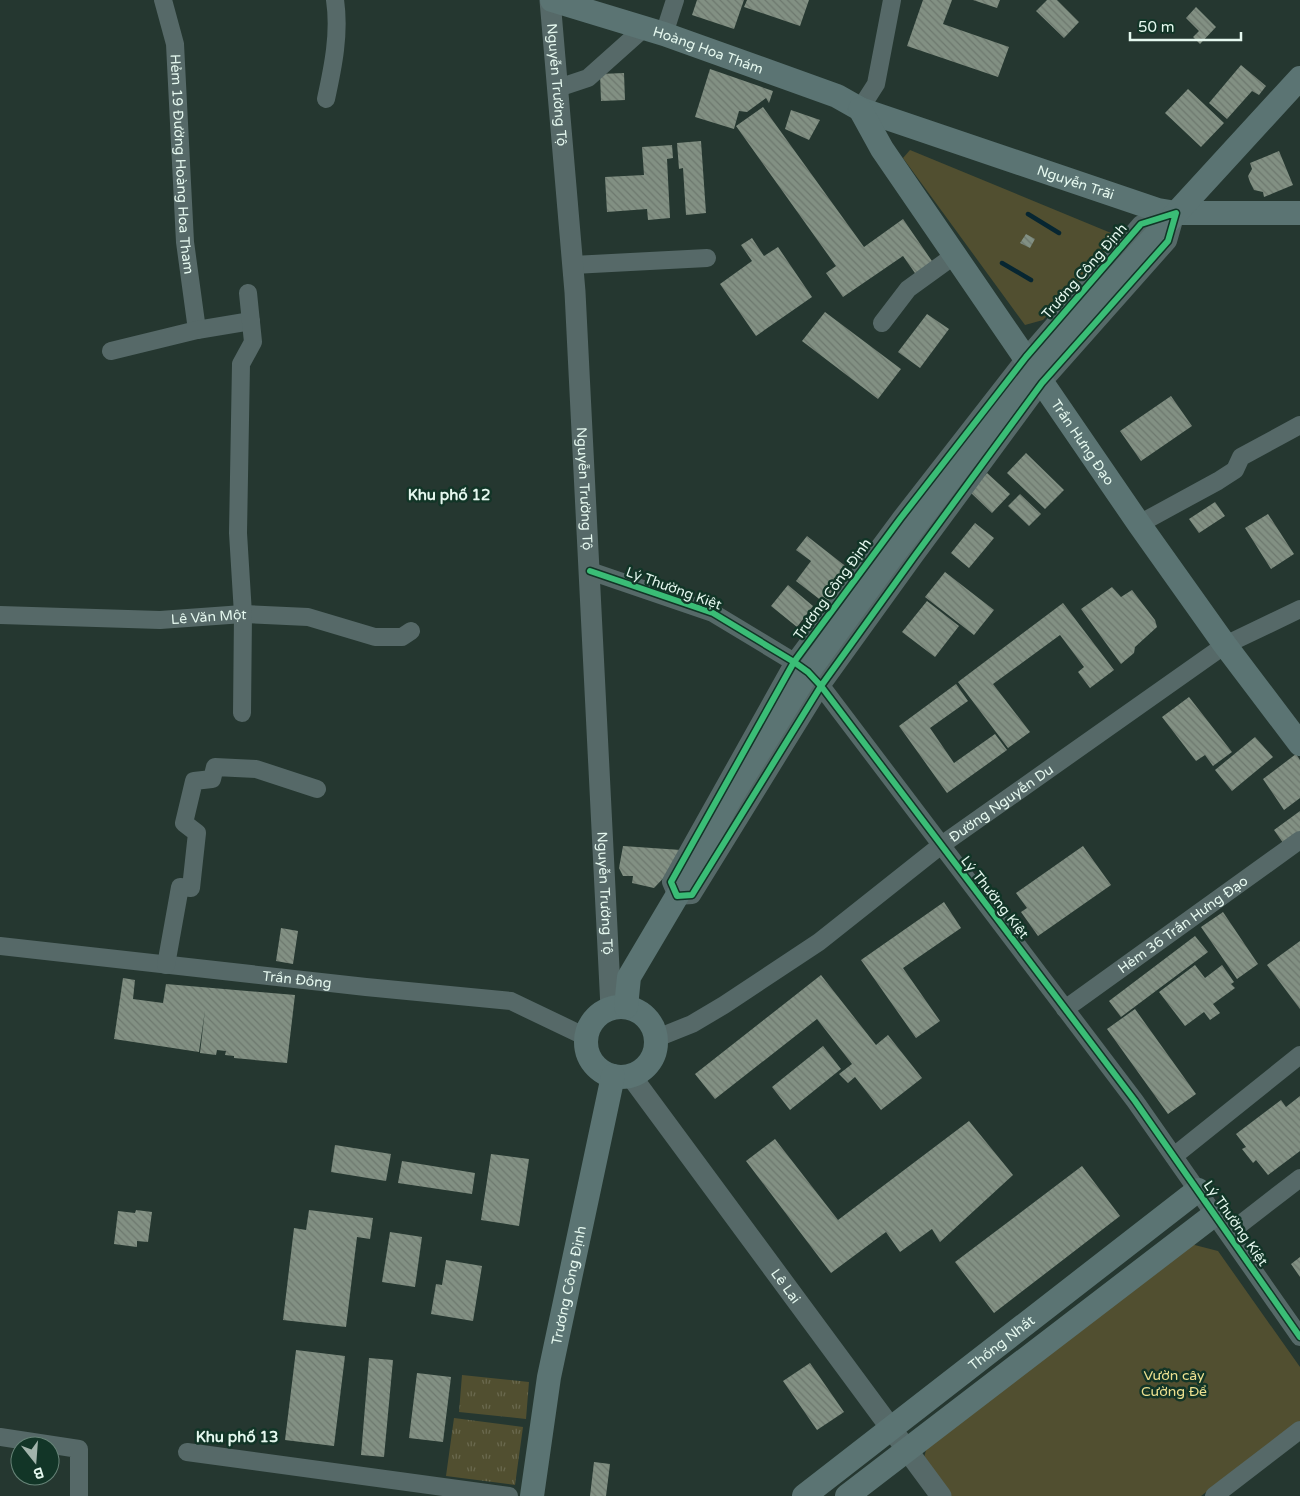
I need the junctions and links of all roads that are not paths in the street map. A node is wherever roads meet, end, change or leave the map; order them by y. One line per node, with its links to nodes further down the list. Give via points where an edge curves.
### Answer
1 (163, 0): 19 (street, Hẻm 19 Đường Hoàng Hoa Tham, via 175,44 184,242)
2 (335, 0): 9 (street, via 336,32)
3 (551, 0): 6 (main road, Hoàng Hoa Thám); 8 (street, Nguyễn Trường Tộ)
4 (675, 0): 6 (street)
5 (892, 0): 10 (street, via 876,84)
6 (654, 31): 8 (street, via 588,78); 10 (main road, Hoàng Hoa Thám, via 837,96)
7 (1300, 78): 11 (main road, Trương Công Định)
8 (558, 88): 15 (street, Nguyễn Trường Tộ)
9 (326, 99)
10 (860, 109): 11 (main road, Nguyễn Trãi, via 1158,210); 13 (main road, Trần Hưng Đạo, via 882,150)
11 (1176, 213): 12 (main road, Nguyễn Trãi); 21 (main road, Trương Công Định)
12 (1300, 213)
13 (955, 255): 18 (street, via 908,289); 21 (main road, Trần Hưng Đạo)
14 (707, 258): 15 (street)
15 (573, 265): 24 (street, Nguyễn Trường Tộ)
16 (248, 293): 17 (street)
17 (251, 321): 19 (street); 26 (street, via 253,342 241,364 238,533)
18 (882, 323)
19 (197, 330): 20 (street)
20 (111, 351)
21 (1034, 369): 23 (main road, Trần Hưng Đạo); 30 (main road, Trương Công Định)
22 (1300, 425): 23 (street, via 1241,457 1235,470 1218,481)
23 (1139, 524): 29 (main road, Trần Hưng Đạo)
24 (590, 571): 30 (street, Lý Thường Kiệt, via 713,613); 38 (street, Nguyễn Trường Tộ, via 592,646)
25 (1300, 609): 29 (street, Đường Nguyễn Du)
26 (243, 614): 27 (street, Lê Văn Một, via 160,620); 28 (street, Lê Văn Một, via 308,617 374,637 402,637); 31 (street)
27 (0, 615)
28 (411, 630)
29 (1225, 645): 32 (main road, Trần Hưng Đạo); 35 (street, Đường Nguyễn Du)
30 (808, 674): 35 (street, Lý Thường Kiệt); 38 (main road, Trương Công Định, via 629,977)
31 (242, 713)
32 (1300, 744)
33 (317, 789): 37 (street, via 256,769 215,767 212,779 194,781 184,823 197,832 192,888 180,887)
34 (1300, 840): 39 (street, Hẻm 36 Trần Hưng Đạo)
35 (940, 846): 39 (street, Lý Thường Kiệt); 41 (street, Đường Nguyễn Du, via 811,947 724,1006)
36 (0, 946): 37 (street, Trần Đồng)
37 (166, 965): 40 (street, Trần Đồng, via 511,1001)
38 (618, 1007): 40 (main road, via 592,1022); 41 (main road, via 643,1014 650,1020)
39 (1065, 1009): 44 (street, Lý Thường Kiệt)
40 (586, 1037): 43 (main road, via 592,1062 605,1073)
41 (657, 1038): 43 (main road, via 653,1058 647,1066)
42 (1300, 1055): 44 (street)
43 (622, 1076): 52 (street, Lê Lai); 59 (main road, Trương Công Định, via 549,1377)
44 (1174, 1156): 46 (street, Lý Thường Kiệt)
45 (1300, 1178): 48 (street)
46 (1198, 1190): 47 (street, Lý Thường Kiệt); 49 (main road, Thống Nhất)
47 (1215, 1214): 48 (street, Lý Thường Kiệt); 50 (main road, Thống Nhất)
48 (1229, 1233): 51 (street, Lý Thường Kiệt)
49 (1048, 1307): 50 (main road); 52 (main road, Thống Nhất)
50 (1065, 1328): 55 (main road, Thống Nhất)
51 (1300, 1337)
52 (892, 1429): 55 (street, Lê Lai); 60 (main road, Thống Nhất)
53 (1300, 1430): 63 (street)
54 (0, 1437): 57 (street, via 79,1449)
55 (906, 1450): 61 (main road, Thống Nhất); 62 (street, Lê Lai)
56 (186, 1452): 58 (street)
57 (79, 1496)
58 (509, 1496)
59 (532, 1496)
60 (804, 1496)
61 (847, 1496)
62 (941, 1496)
63 (1214, 1496)

